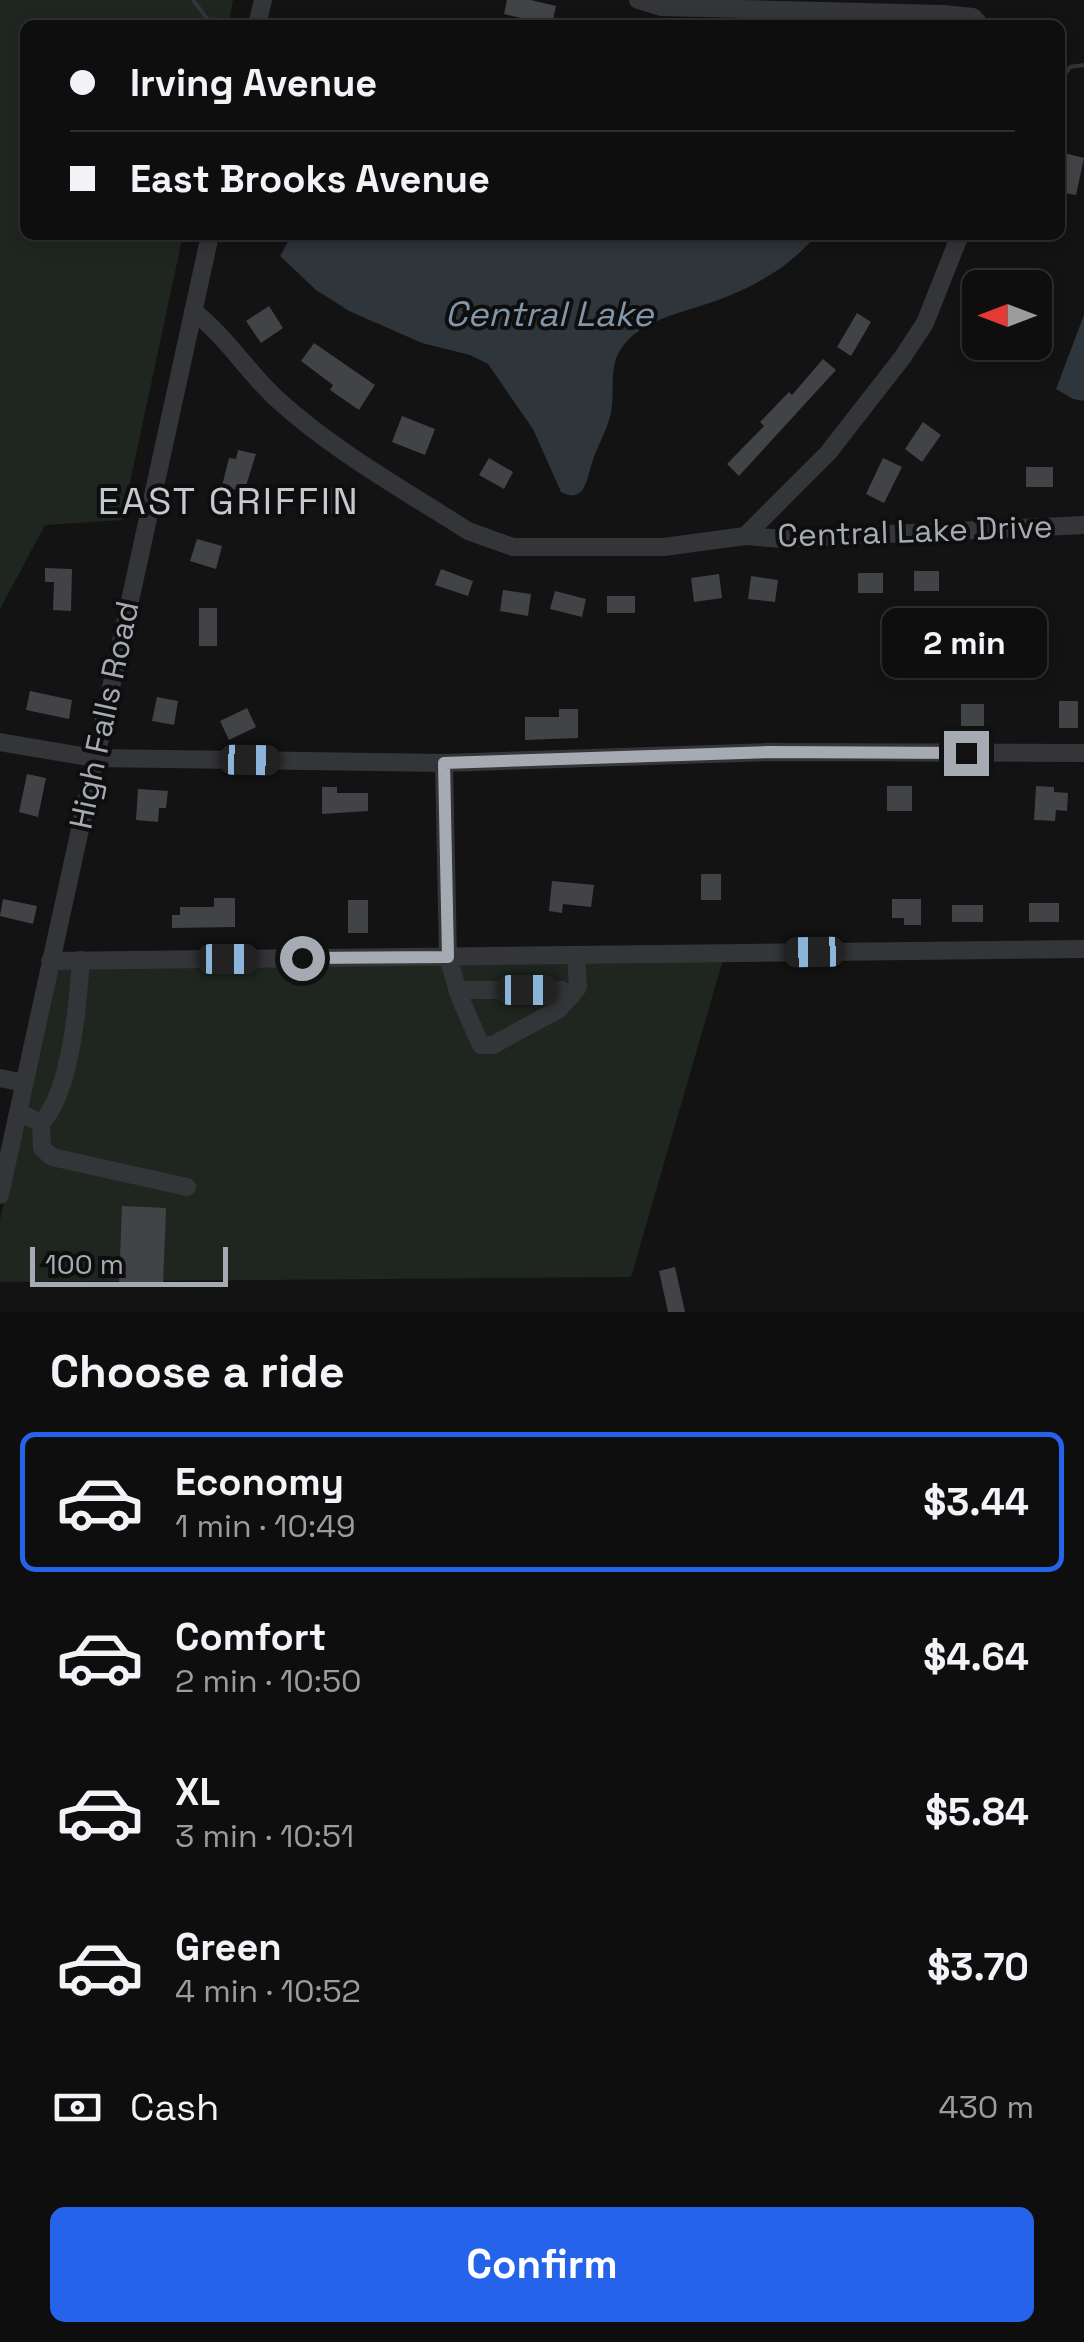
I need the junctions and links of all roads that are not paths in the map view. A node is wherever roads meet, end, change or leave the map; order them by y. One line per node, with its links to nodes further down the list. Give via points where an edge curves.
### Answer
1 (638, 0): 2 (street, via 662,7)
2 (976, 20)
3 (209, 240): 5 (street, High Falls Road)
4 (958, 240): 7 (street, via 925,324 892,372 828,453)
5 (193, 312): 7 (street, Central Lake Drive, via 276,399 321,435 490,542 664,548); 10 (street, High Falls Road)
6 (1084, 525): 7 (street, Central Lake Drive)
7 (745, 536)
8 (0, 742): 10 (street)
9 (1084, 753): 11 (street, via 768,752)
10 (94, 758): 11 (street); 16 (street, High Falls Road)
11 (444, 763): 14 (street)
12 (1084, 949): 13 (street)
13 (576, 955): 14 (street); 18 (street, via 578,987)
14 (448, 957): 15 (street); 17 (street)
15 (81, 960): 16 (street); 22 (street, via 78,1013 54,1110)
16 (50, 961): 20 (street, High Falls Road)
17 (458, 990): 18 (street, via 562,990); 18 (street, via 482,1045 560,1009)
18 (571, 996)
19 (0, 1078): 20 (street)
20 (24, 1083): 21 (street, High Falls Road)
21 (18, 1112): 22 (street); 24 (street, High Falls Road)
22 (41, 1123): 23 (street, via 42,1148 52,1157)
23 (186, 1187)
24 (0, 1195)

